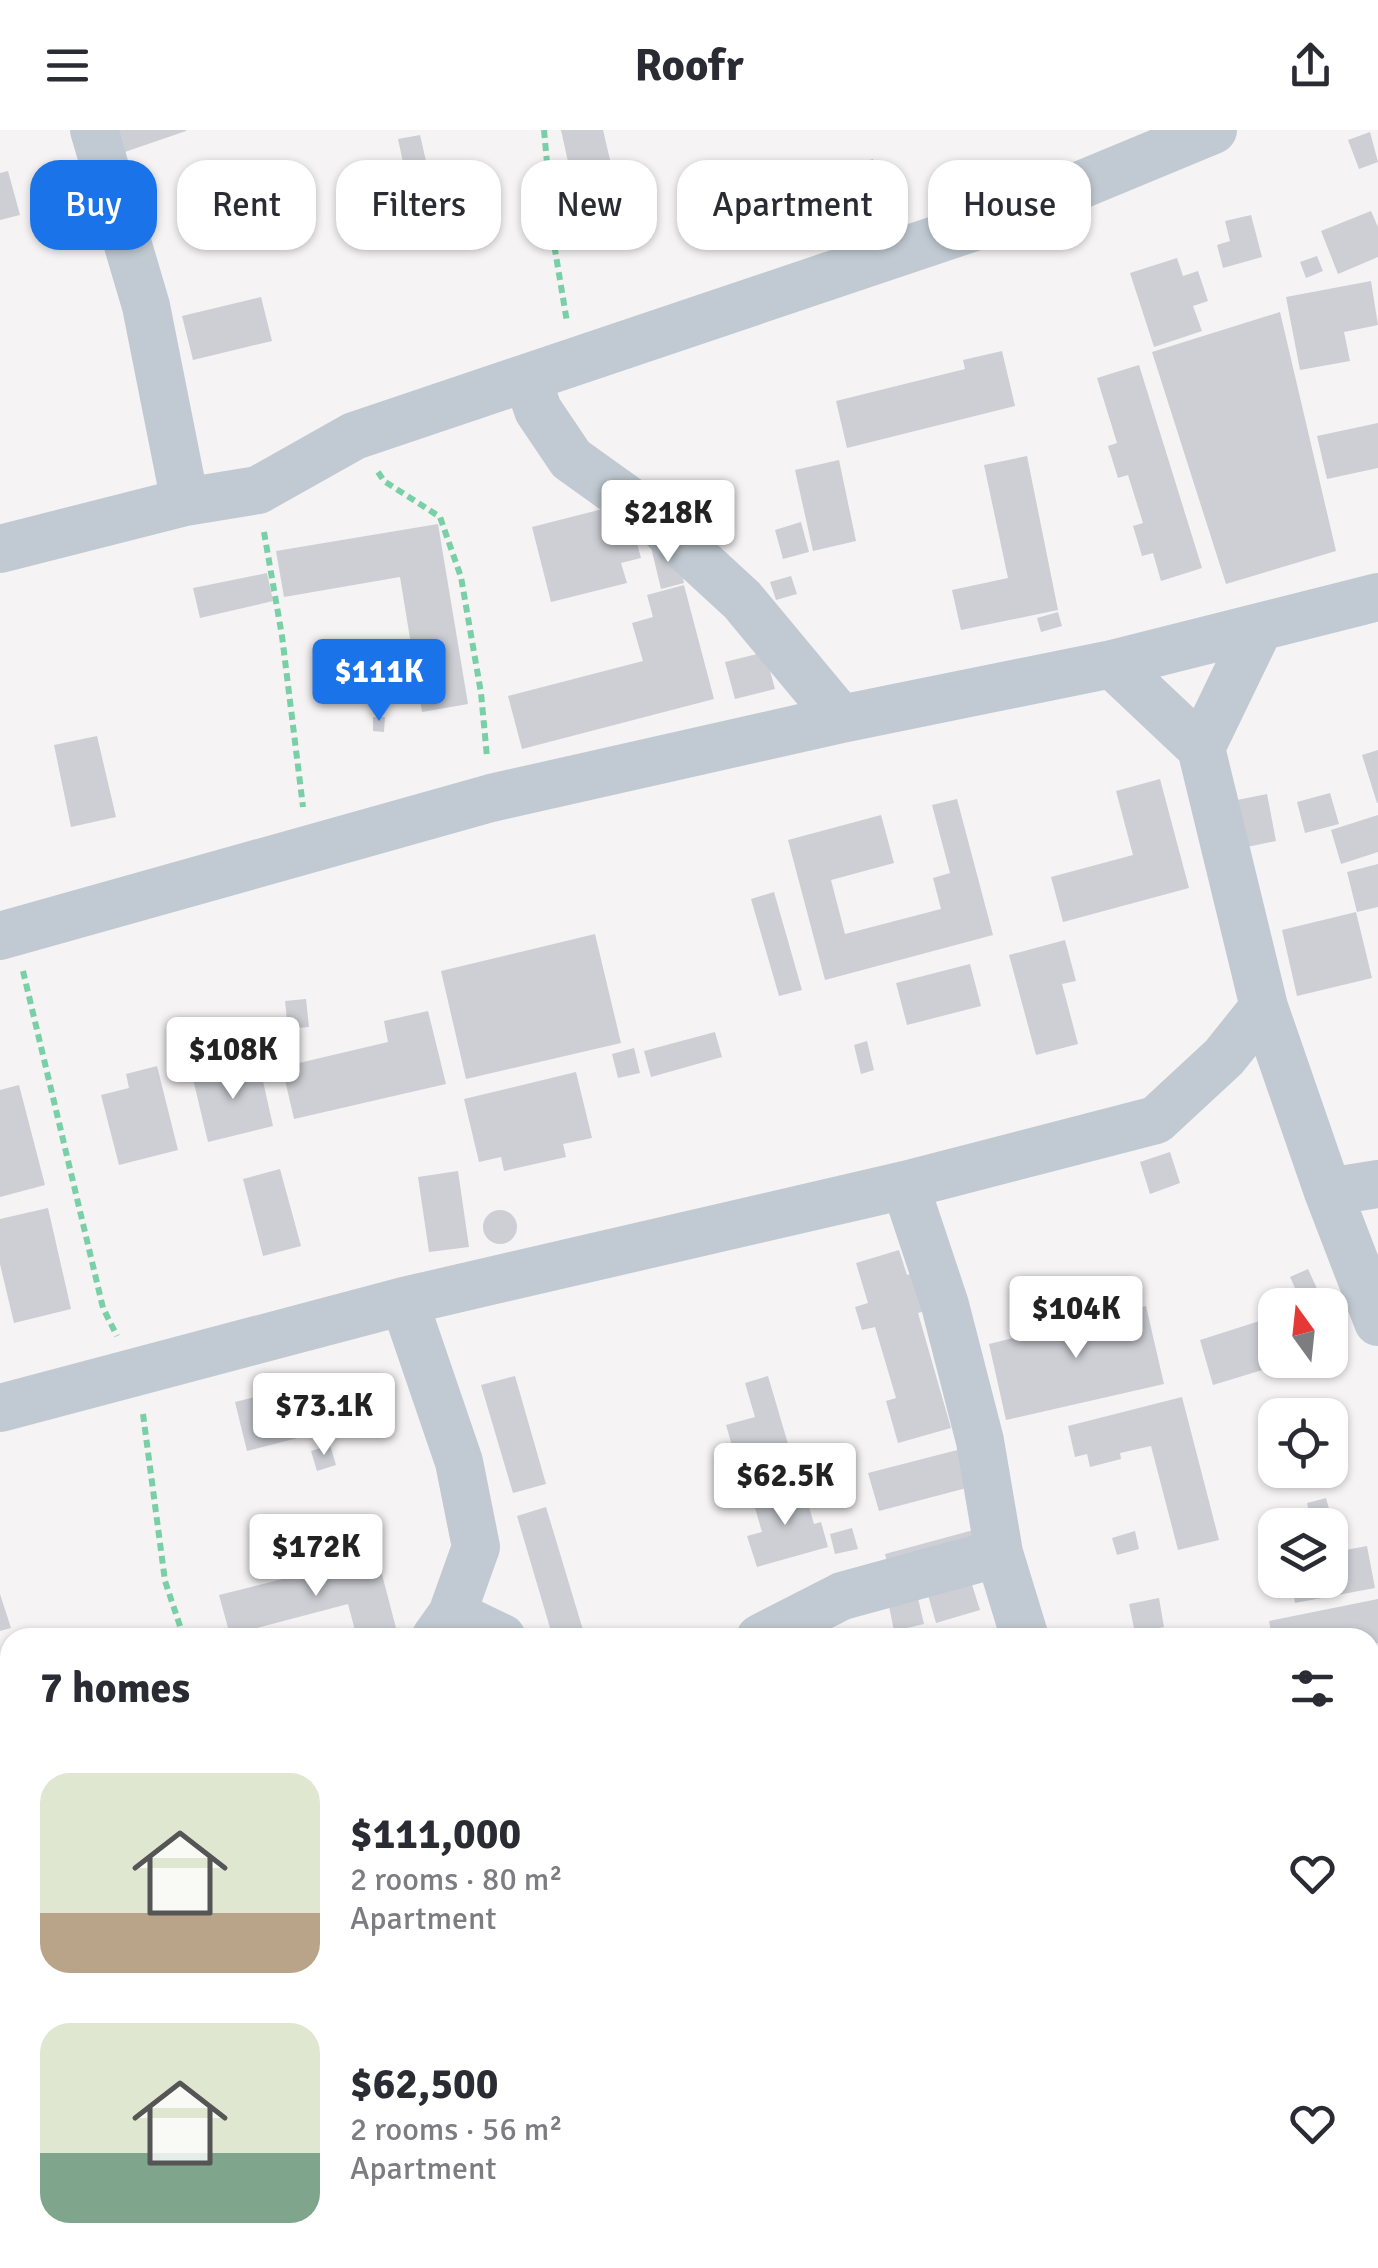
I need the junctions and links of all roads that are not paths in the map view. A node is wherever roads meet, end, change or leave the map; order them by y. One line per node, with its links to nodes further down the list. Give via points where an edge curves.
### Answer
1 (94, 130): 4 (street, via 146,306)
2 (1213, 130): 3 (street, via 1001,218)
3 (527, 378): 4 (street, via 354,436 258,490); 9 (street, via 538,410 571,459 652,517 742,600)
4 (185, 502): 5 (street)
5 (0, 549)
6 (1378, 597): 7 (street)
7 (1259, 628): 8 (street); 10 (street)
8 (1112, 664): 9 (street); 10 (street)
9 (841, 720): 11 (street, via 492,798)
10 (1200, 748): 12 (street)
11 (7, 934)
12 (1264, 1007): 14 (street, via 1224,1057 1156,1120); 15 (street)
13 (1378, 1184): 15 (street)
14 (905, 1185): 16 (street); 19 (street, via 980,1441)
15 (1328, 1192): 17 (street)
16 (404, 1301): 18 (street); 20 (street, via 459,1462 476,1548)
17 (1378, 1322)
18 (0, 1408)
19 (999, 1553): 21 (street, via 842,1596); 22 (street)
20 (444, 1626)
21 (780, 1628)
22 (1022, 1628)

